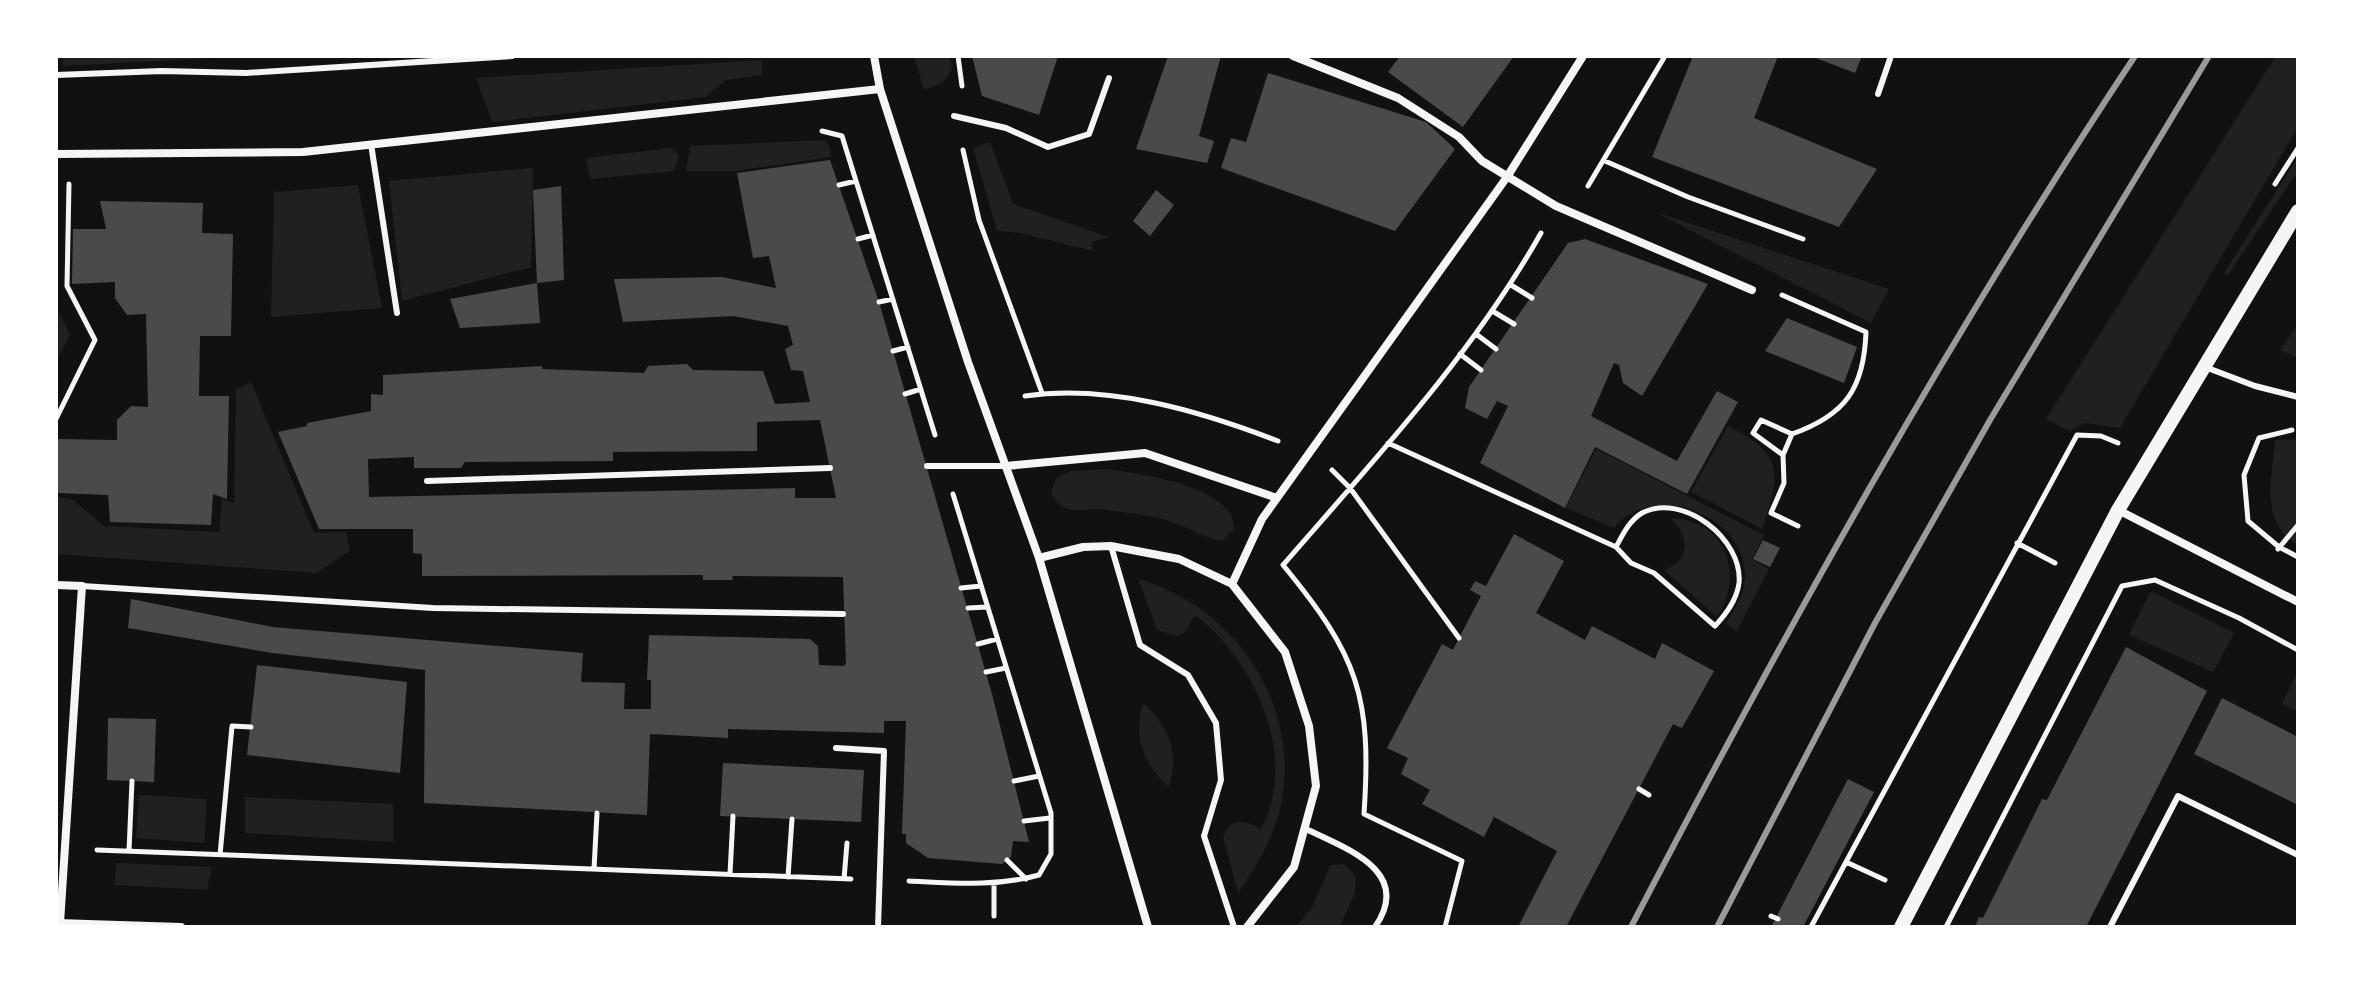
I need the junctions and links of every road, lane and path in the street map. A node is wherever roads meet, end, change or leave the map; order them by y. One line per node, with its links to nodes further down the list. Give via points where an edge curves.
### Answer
1 (512, 56): 7 (lane, via 246,73)
2 (874, 56): 9 (street)
3 (1293, 56): 17 (street, via 1398,98 1459,137)
4 (1583, 56): 17 (street)
5 (1665, 56): 15 (path)
6 (1891, 56): 10 (lane)
7 (56, 75)
8 (1109, 78): 11 (lane, via 1089,134 1048,147 1006,128)
9 (880, 89): 12 (street); 55 (street)
10 (1878, 94)
11 (954, 116): 43 (path, via 979,220)
12 (371, 144): 14 (street, via 303,152); 33 (lane)
13 (2298, 148): 20 (path)
14 (56, 154)
15 (1605, 161): 21 (path, via 1573,202); 25 (path)
16 (70, 176): 47 (path, via 67,286 95,340)
17 (1507, 177): 21 (street); 52 (street)
18 (856, 181): 19 (path)
19 (839, 185)
20 (2272, 188)
21 (1556, 206): 26 (path); 27 (street)
22 (2298, 211): 40 (street)
23 (873, 235): 24 (path)
24 (858, 239)
25 (1803, 239)
26 (1511, 285): 29 (path); 32 (path)
27 (1752, 290)
28 (1773, 291): 49 (path, via 1866,332 1865,362 1853,393 1831,417)
29 (1532, 298)
30 (893, 299): 31 (path)
31 (879, 302)
32 (1494, 312): 34 (path); 35 (path)
33 (397, 313)
34 (1514, 324)
35 (1476, 334): 37 (path); 39 (path)
36 (908, 347): 38 (path)
37 (1496, 349)
38 (893, 351)
39 (1460, 354): 41 (path); 50 (path)
40 (2202, 366): 46 (lane); 60 (street)
41 (1481, 370)
42 (921, 389): 44 (path)
43 (1042, 393): 45 (path); 52 (path, via 1090,393 1157,404 1234,424)
44 (905, 394)
45 (1025, 396)
46 (2298, 397)
47 (56, 419)
48 (2298, 430): 66 (path, via 2259,438 2244,475 2248,521)
49 (1792, 434): 53 (path); 53 (path, via 1761,420 1753,433)
50 (1388, 443): 58 (path); 65 (path)
51 (2122, 445): 63 (path, via 2101,436 2077,435)
52 (1310, 454): 59 (street)
53 (1783, 455): 62 (path, via 1784,483 1771,513)
54 (927, 466): 55 (lane)
55 (1006, 466): 59 (street, via 1145,453); 68 (street)
56 (830, 468): 57 (lane)
57 (427, 481)
58 (1350, 488): 79 (path); 120 (path, via 1283,565 1321,611 1356,680 1364,713 1364,814 1462,861)
59 (1277, 498): 70 (street)
60 (2118, 510): 75 (street); 122 (street)
61 (2298, 525): 66 (path)
62 (1798, 526)
63 (2017, 543): 69 (path); 104 (path)
64 (1111, 546): 68 (street); 70 (street, via 1179,559); 117 (lane, via 1140,645 1188,675 1216,723 1221,780 1204,836)
65 (1616, 547): 65 (path, via 1628,524 1643,513 1676,511 1706,521 1723,538 1737,566 1739,584 1728,611 1715,626)
66 (2279, 547): 67 (path)
67 (2298, 557)
68 (1039, 558): 116 (street)
69 (2059, 565)
70 (1232, 584): 97 (street, via 1285,652 1309,726 1316,786)
71 (56, 585): 72 (street)
72 (82, 586): 78 (lane, via 433,608); 99 (street)
73 (981, 586): 74 (path)
74 (961, 588)
75 (2298, 602)
76 (987, 607): 77 (path)
77 (968, 608)
78 (843, 614)
79 (1459, 638)
80 (997, 639): 81 (path)
81 (978, 644)
82 (2298, 650): 123 (path, via 2155,580 2122,586)
83 (1006, 668): 84 (path)
84 (986, 672)
85 (251, 727): 101 (path, via 232,726)
86 (836, 748): 110 (lane, via 884,751)
87 (1039, 776): 89 (path)
88 (132, 781): 100 (path)
89 (1014, 781)
90 (1639, 789): 91 (path)
91 (1649, 795)
92 (597, 813): 105 (path)
93 (733, 816): 106 (path)
94 (1051, 818): 96 (path)
95 (792, 819): 107 (path)
96 (1024, 821)
97 (1306, 829): 118 (street, via 1294,867); 119 (lane, via 1375,865 1386,887 1382,917)
98 (847, 836): 108 (path)
99 (62, 849): 100 (path); 113 (street)
100 (129, 851): 101 (path)
101 (220, 855): 105 (path)
102 (2298, 855): 124 (lane, via 2178,796)
103 (1007, 860): 109 (path)
104 (1846, 862): 111 (path); 121 (path)
105 (594, 869): 106 (path)
106 (730, 874): 107 (path)
107 (788, 877): 108 (path)
108 (844, 879): 110 (path)
109 (1026, 879)
110 (880, 880): 112 (path, via 994,884); 115 (lane)
111 (1890, 882)
112 (994, 916)
113 (58, 923): 114 (street)
114 (181, 927)
115 (878, 927)
116 (1148, 927)
117 (1234, 927)
118 (1247, 927)
119 (1375, 927)
120 (1445, 927)
121 (1811, 927)
122 (1901, 927)
123 (1946, 927)
124 (2110, 927)

